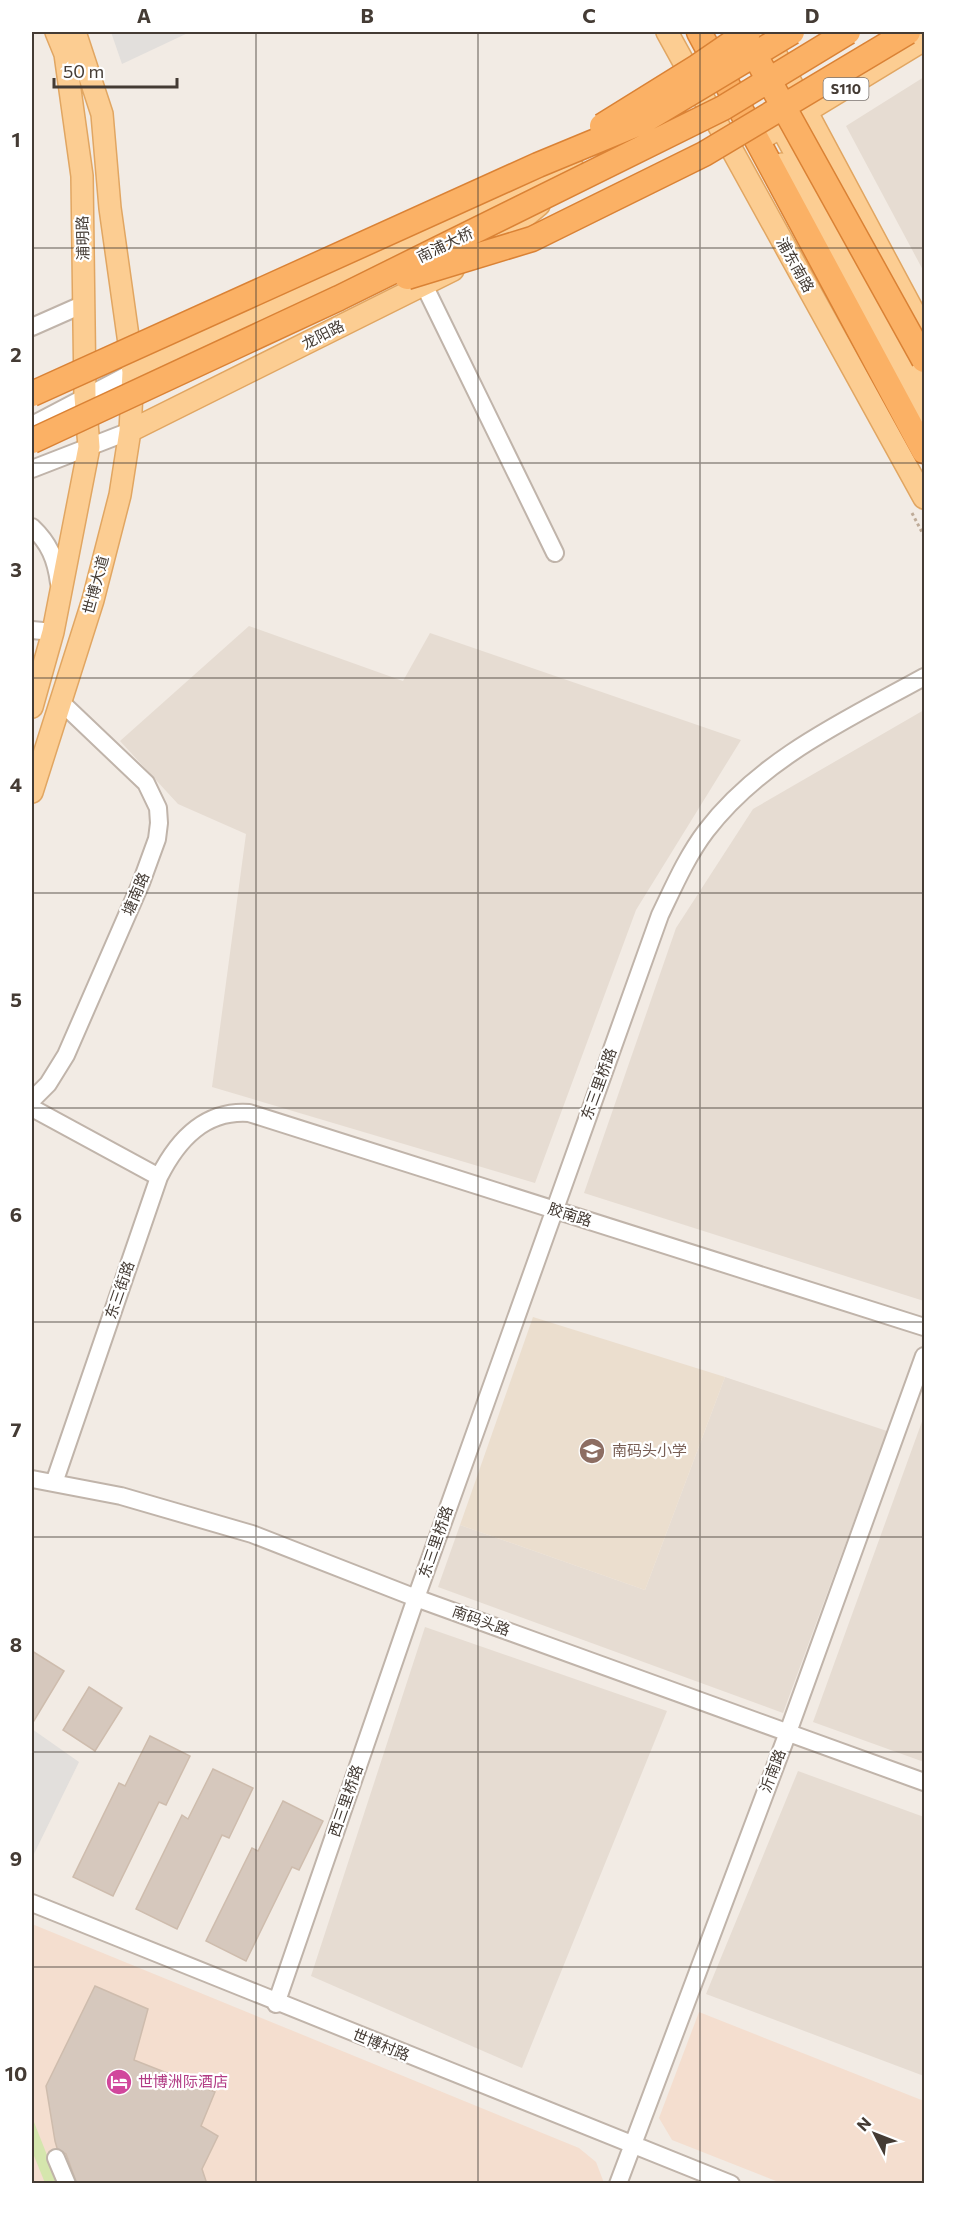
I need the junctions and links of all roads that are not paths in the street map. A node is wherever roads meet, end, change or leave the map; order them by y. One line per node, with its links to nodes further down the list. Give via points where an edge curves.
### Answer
1 (57, 32): 21 (main road, 浦明路, via 65,54 82,176)
2 (75, 32): 25 (main road, 浦明路, via 102,114 111,219)
3 (667, 32): 14 (main road, 浦东南路)
4 (699, 32): 34 (highway, bridge)
5 (712, 32): 16 (main road)
6 (729, 32): 16 (main road)
7 (742, 32): 24 (highway, bridge)
8 (748, 32): 18 (highway, bridge)
9 (764, 32): 15 (main road)
10 (792, 32): 18 (highway, bridge, via 642,122)
11 (848, 32): 20 (highway, 南浦大桥, bridge, via 723,108)
12 (908, 32): 20 (highway, bridge, via 704,154 532,239)
13 (924, 40): 15 (main road, S110)
14 (706, 107): 17 (main road, 龙阳路); 36 (main road, 浦东南路)
15 (806, 114): 16 (main road, S110); 23 (main road)
16 (773, 131): 26 (main road); 29 (main road)
17 (590, 162): 19 (main road, 龙阳路, via 473,261); 25 (main road, 龙阳路, via 275,303)
18 (538, 165): 27 (highway, bridge)
19 (424, 285): 31 (main road, 龙阳路); 38 (street)
20 (339, 298): 32 (highway, 南浦大桥, bridge)
21 (84, 304): 22 (street); 28 (main road, 浦明路)
22 (32, 327)
23 (924, 331)
24 (924, 360)
25 (133, 372): 28 (street, 龙阳路); 31 (main road, 世博大道)
26 (924, 389)
27 (32, 394)
28 (85, 397): 30 (street, 龙阳路); 33 (main road, 浦明路)
29 (924, 419)
30 (32, 425)
31 (130, 432): 33 (street, 龙阳路); 42 (main road, 世博大道, via 120,495)
32 (32, 441)
33 (89, 447): 35 (street, 龙阳路); 40 (main road, 世博大道)
34 (924, 452)
35 (32, 469)
36 (924, 498)
37 (32, 526): 40 (street, via 44,537 55,558 59,582)
38 (555, 553)
39 (32, 630): 40 (street)
40 (54, 632): 43 (main road, 世博大道)
41 (924, 677): 49 (street, 东三里桥路, via 802,744 765,771 706,831 660,915)
42 (62, 703): 44 (main road, 世博大道); 45 (street, 塘南路, via 146,783 158,808 159,823 141,883 66,1054 48,1084)
43 (32, 706)
44 (32, 792)
45 (32, 1100)
46 (32, 1108): 48 (street)
47 (214, 1117): 48 (street, 东三街路, via 182,1141); 49 (street, 胶南路, via 249,1113)
48 (159, 1177): 53 (street, 东三街路)
49 (553, 1210): 50 (street, 胶南路); 54 (street, 东三里桥路)
50 (924, 1327)
51 (924, 1356): 55 (street, 沂南路)
52 (32, 1479): 53 (street, 南码头路)
53 (54, 1483): 54 (street, 南码头路, via 121,1496 252,1534)
54 (416, 1598): 55 (street, 南码头路); 58 (street, 西三里桥路)
55 (787, 1735): 56 (street, 南码头路); 59 (street, 沂南路)
56 (924, 1782)
57 (32, 1903): 58 (street, 世博村路)
58 (276, 2004): 59 (street, 世博村路)
59 (633, 2144): 62 (street, 沂南路); 63 (street, 世博村路)
60 (56, 2158): 61 (street)
61 (67, 2184)
62 (618, 2184)
63 (731, 2184)

